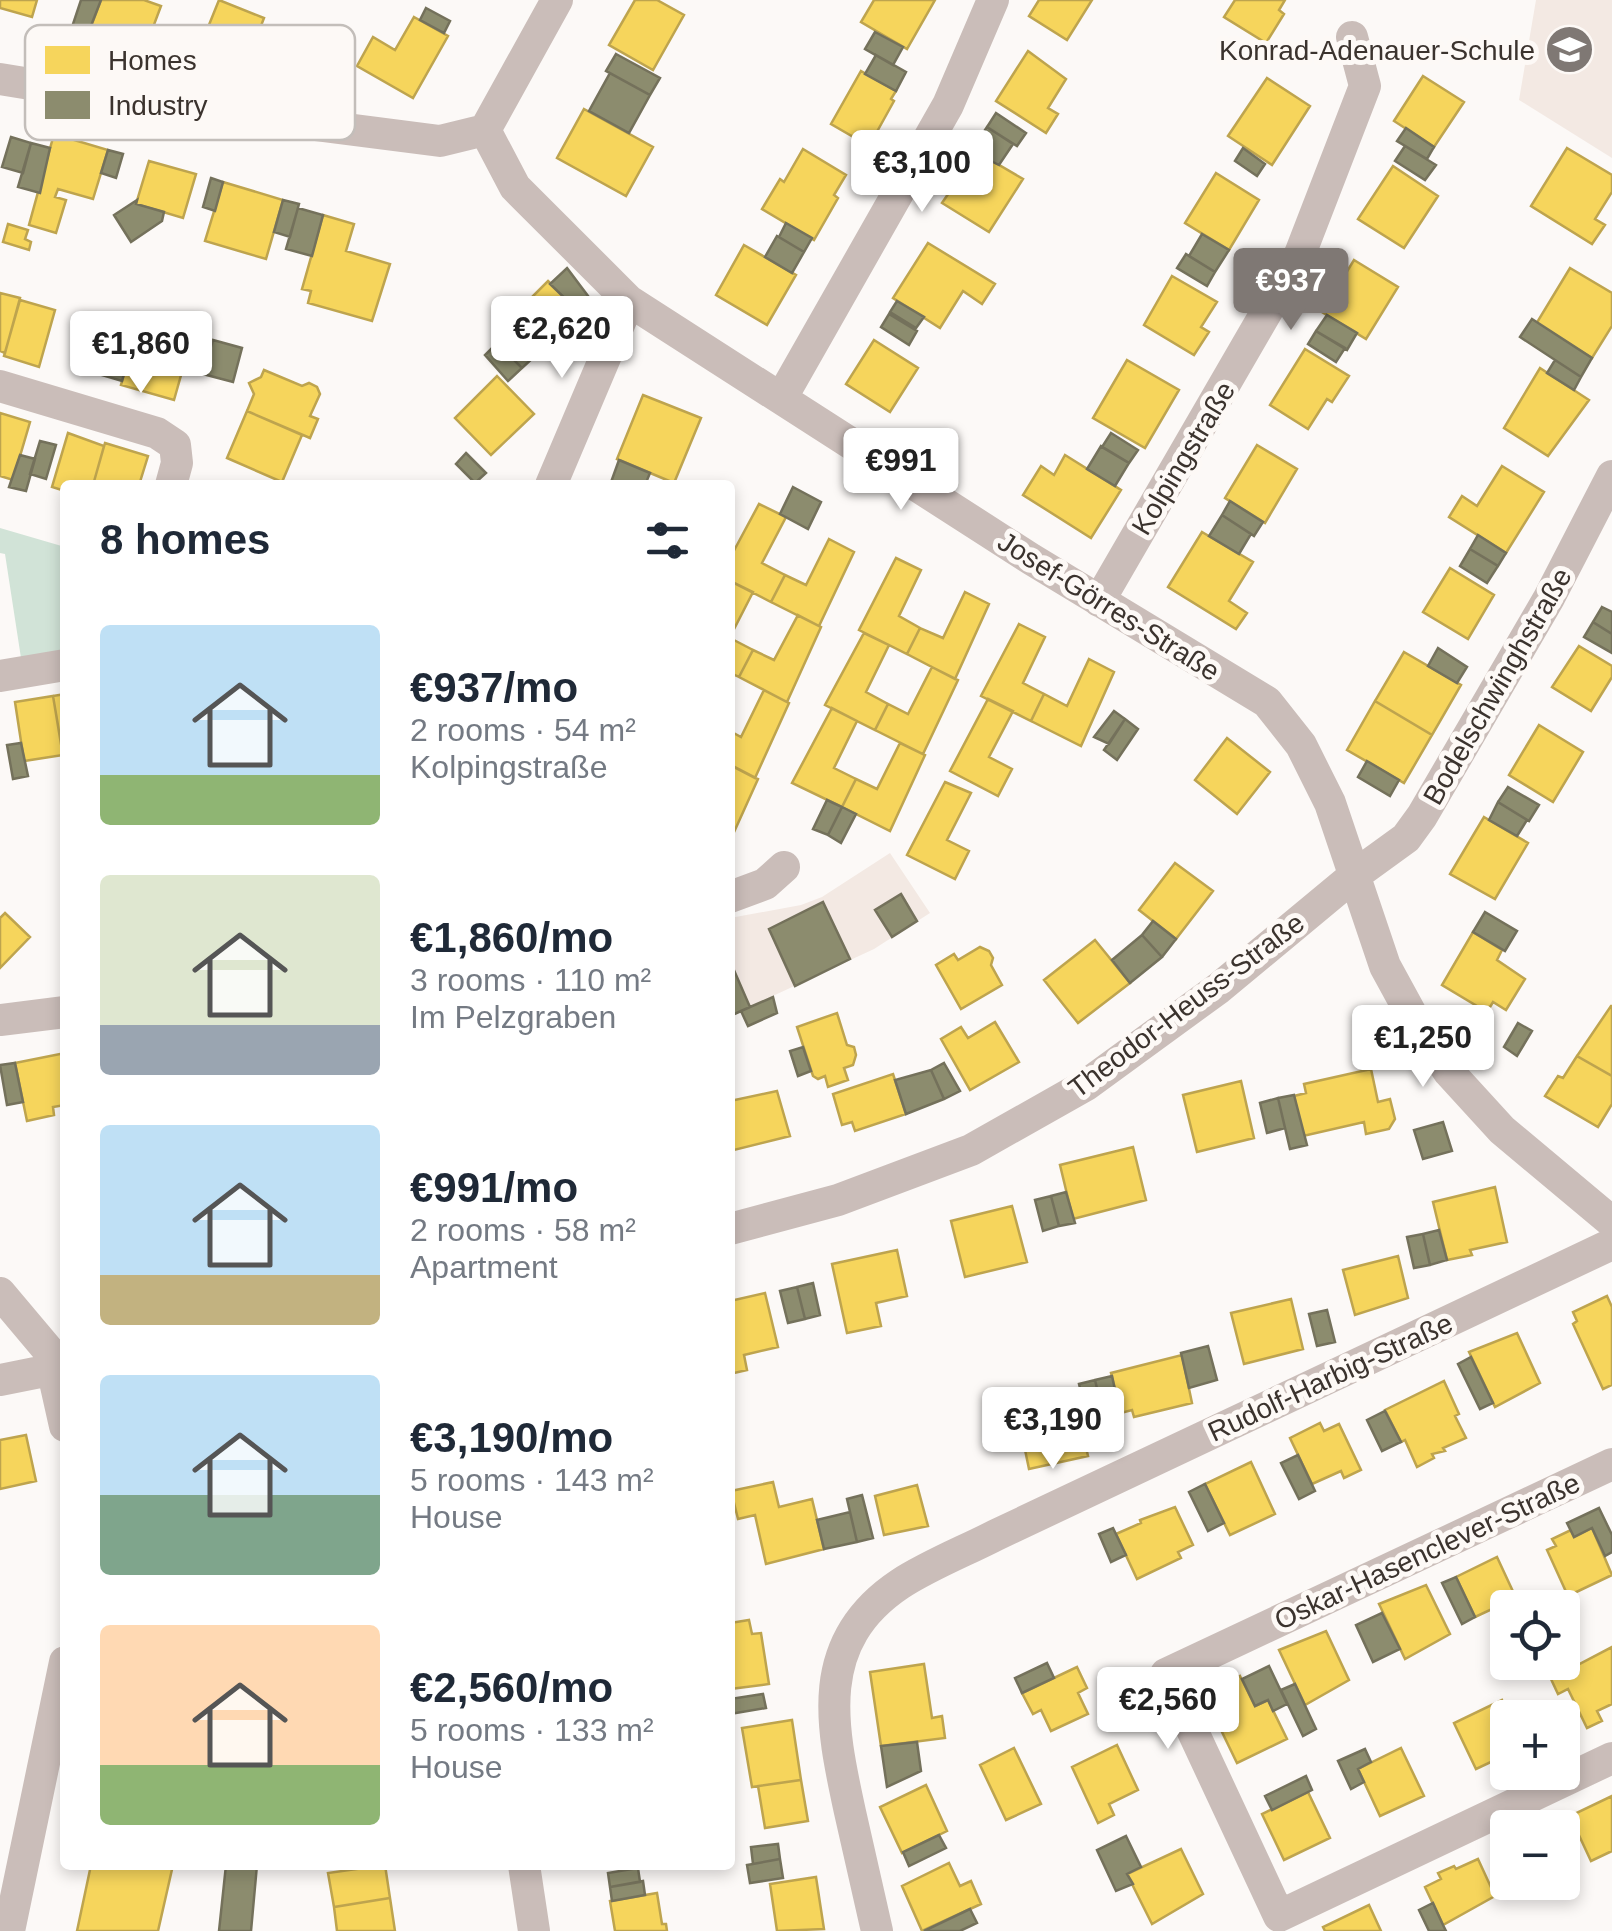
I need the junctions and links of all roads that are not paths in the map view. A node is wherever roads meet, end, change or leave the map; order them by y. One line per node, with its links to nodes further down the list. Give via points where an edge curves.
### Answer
1 (557, 0): 7 (street)
2 (993, 0): 10 (street, via 948,105)
3 (1352, 37): 14 (street, Kolpingstraße, via 1365,86 1300,254)
4 (0, 78): 5 (street)
5 (25, 82)
6 (355, 130): 7 (street, via 440,141)
7 (485, 130): 8 (street, Josef-Görres-Straße, via 515,187)
8 (630, 301): 10 (street, Josef-Görres-Straße); 13 (street)
9 (0, 386): 12 (street, via 157,433 175,446)
10 (782, 397): 14 (street, Josef-Görres-Straße)
11 (1612, 476): 18 (street, Bodelschwinghstraße, via 1422,816 1406,838)
12 (172, 480)
13 (553, 480)
14 (1099, 601): 18 (street, Josef-Görres-Straße, via 1267,702 1301,745)
15 (60, 666): 16 (street)
16 (0, 676)
17 (784, 867): 19 (street)
18 (1355, 875): 22 (street, Josef-Görres-Straße, via 1385,966 1449,1072 1502,1130); 23 (street, Theodor-Heuss-Straße, via 1219,988 1086,1085 971,1150 838,1200)
19 (735, 896)
20 (60, 1013): 21 (street)
21 (0, 1020)
22 (1609, 1219): 33 (street, Rudolf-Harbig-Straße, via 880,1600 845,1648 832,1708)
23 (735, 1228)
24 (0, 1294): 25 (street)
25 (60, 1368): 26 (street)
26 (0, 1380)
27 (1612, 1464): 29 (street, Oskar-Hasenclever-Straße, via 1166,1674 1279,1916)
28 (60, 1686): 31 (street)
29 (1612, 1758)
30 (525, 1870): 32 (street)
31 (9, 1931)
32 (534, 1931)
33 (877, 1931)

